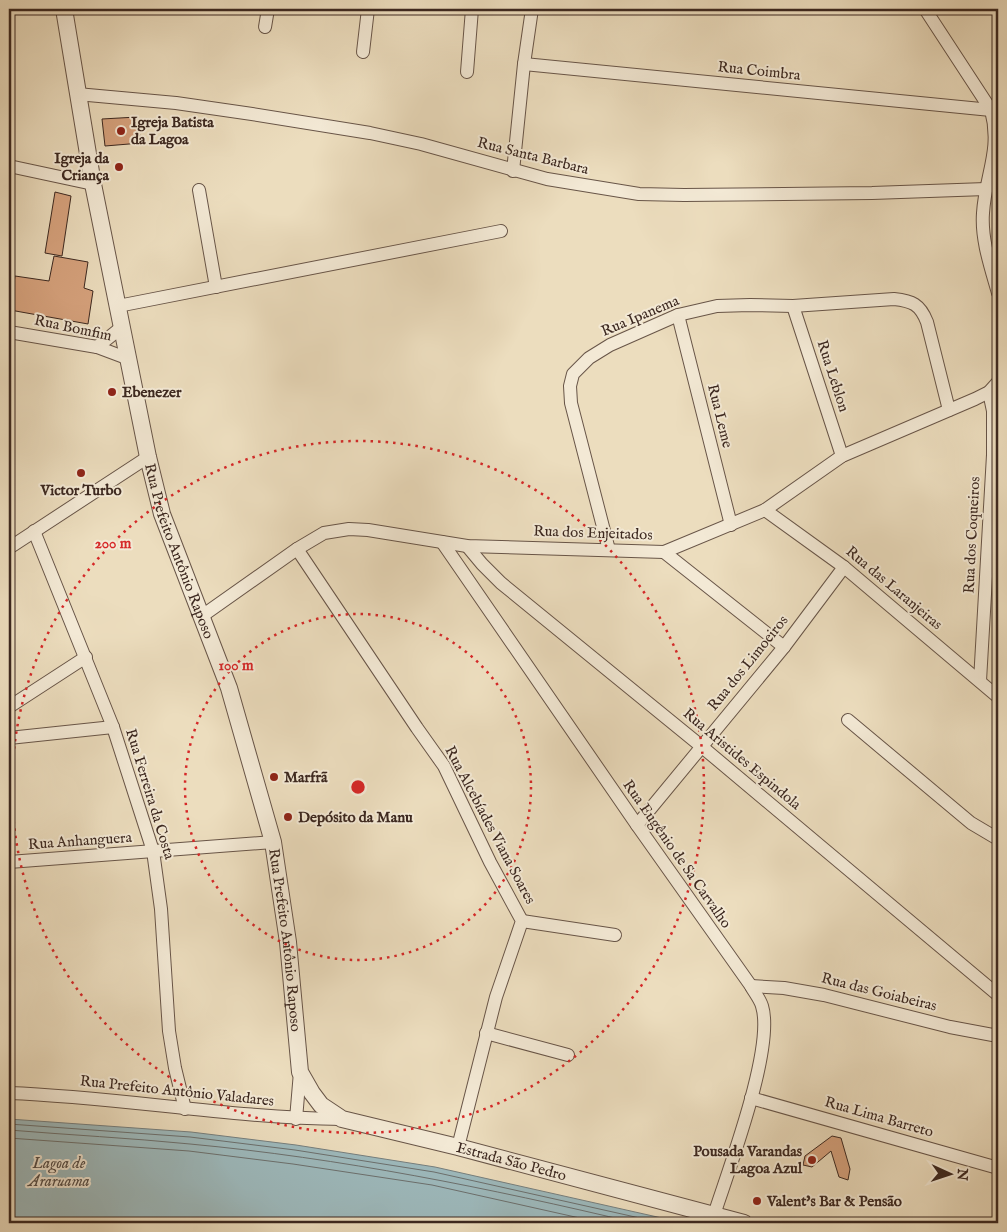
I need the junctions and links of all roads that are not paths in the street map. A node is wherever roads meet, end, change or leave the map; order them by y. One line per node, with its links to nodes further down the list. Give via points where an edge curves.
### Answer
1 (64, 9): 11 (street, Rua Prefeito Antônio Raposo)
2 (268, 9): 7 (street)
3 (368, 9): 8 (street)
4 (472, 9): 10 (street)
5 (532, 9): 9 (street)
6 (925, 9): 12 (street)
7 (265, 27)
8 (362, 52)
9 (524, 64): 12 (street, Rua Coimbra); 14 (street)
10 (467, 72)
11 (78, 94): 14 (street, Rua Santa Barbara, via 186,105 370,133); 15 (street, Rua Prefeito Antônio Raposo)
12 (991, 110): 16 (street, via 995,124 995,154)
13 (9, 166): 15 (street)
14 (514, 170): 16 (street, Rua Santa Barbara, via 639,194)
15 (92, 184): 21 (street, Rua Prefeito Antônio Raposo)
16 (986, 189): 20 (street, via 983,233)
17 (199, 190): 19 (street)
18 (501, 231): 19 (street)
19 (216, 287): 21 (street)
20 (998, 293)
21 (118, 306): 24 (street, Rua Prefeito Antônio Raposo)
22 (793, 306): 23 (street, Rua Ipanema, via 717,306); 30 (street, Rua Ipanema, via 894,299 914,304 922,310 927,322); 31 (street, Rua Leblon)
23 (678, 315): 34 (street, Rua Leme); 40 (street, Rua Ipanema, via 610,345 589,358 573,374 571,403)
24 (122, 327): 26 (street); 27 (street, Rua Prefeito Antônio Raposo)
25 (9, 332): 26 (street, Rua Bomfim)
26 (97, 347): 27 (street, Rua Bomfim)
27 (129, 360): 32 (street, Rua Prefeito Antônio Raposo)
28 (998, 382): 29 (street, Rua dos Enjeitados)
29 (989, 392): 30 (street, Rua dos Enjeitados); 46 (street, Rua dos Coqueiros, via 994,455)
30 (949, 410): 31 (street, Rua dos Enjeitados)
31 (842, 456): 33 (street, Rua dos Enjeitados)
32 (148, 457): 35 (street); 43 (street, Rua Prefeito Antônio Raposo, via 172,544)
33 (765, 510): 34 (street, Rua dos Enjeitados); 42 (street, Rua das Laranjeiras)
34 (731, 525): 41 (street, Rua dos Enjeitados)
35 (34, 531): 38 (street); 45 (street, Rua Ferreira da Costa)
36 (442, 542): 37 (street, Rua dos Enjeitados); 39 (street, Rua dos Enjeitados, via 349,529 324,533); 53 (street, Rua Eugênio de Sa Carvalho)
37 (467, 546): 40 (street, Rua dos Enjeitados); 52 (street, Rua Aristides Espindola, via 501,583)
38 (9, 548)
39 (297, 550): 43 (street, Rua dos Enjeitados); 58 (street, Rua Alcebíades Viana Soares, via 444,766)
40 (609, 550): 41 (street, Rua dos Enjeitados)
41 (664, 552): 44 (street)
42 (844, 567): 44 (street, Rua dos Limoeiros); 46 (street, Rua das Laranjeiras)
43 (202, 616): 55 (street, Rua Prefeito Antônio Raposo, via 229,688)
44 (784, 647): 52 (street, Rua dos Limoeiros)
45 (86, 657): 48 (street); 50 (street, Rua Ferreira da Costa)
46 (980, 681): 47 (street, Rua das Laranjeiras)
47 (998, 697)
48 (9, 707)
49 (848, 720): 54 (street, via 971,823)
50 (113, 727): 51 (street); 56 (street, Rua Ferreira da Costa)
51 (9, 738)
52 (701, 746): 53 (street, Rua dos Limoeiros); 61 (street, Rua Aristides Espindola)
53 (637, 825): 60 (street, Rua Eugênio de Sa Carvalho)
54 (998, 839)
55 (273, 842): 56 (street, Rua Anhanguera); 65 (street, Rua Prefeito Antônio Raposo, via 288,942)
56 (153, 851): 57 (street, Rua Anhanguera); 68 (street, Rua Ferreira da Costa, via 161,909 169,1031)
57 (9, 862)
58 (522, 921): 59 (street); 62 (street, Rua Alcebíades Viana Soares)
59 (616, 935)
60 (750, 986): 63 (street, Rua das Goiabeiras, via 824,995); 67 (street, Rua Eugênio de Sa Carvalho, via 762,1006 764,1029)
61 (998, 995)
62 (486, 1033): 64 (street); 71 (street, Rua Alcebíades Viana Soares)
63 (998, 1036)
64 (568, 1055)
65 (300, 1072): 69 (street, Rua Prefeito Antônio Raposo); 70 (street, Estrada São Pedro, via 321,1105)
66 (9, 1092): 68 (street, Rua Prefeito Antônio Valadares, via 60,1094)
67 (751, 1098): 72 (street, Rua Lima Barreto); 73 (street, Rua Eugênio de Sa Carvalho)
68 (185, 1109): 69 (street, Rua Prefeito Antônio Valadares)
69 (296, 1119): 70 (street, Rua Prefeito Antônio Valadares)
70 (342, 1119): 71 (street, Estrada São Pedro)
71 (458, 1147): 73 (street, Estrada São Pedro)
72 (998, 1168)
73 (714, 1215): 74 (street, Estrada São Pedro)
74 (744, 1223)

